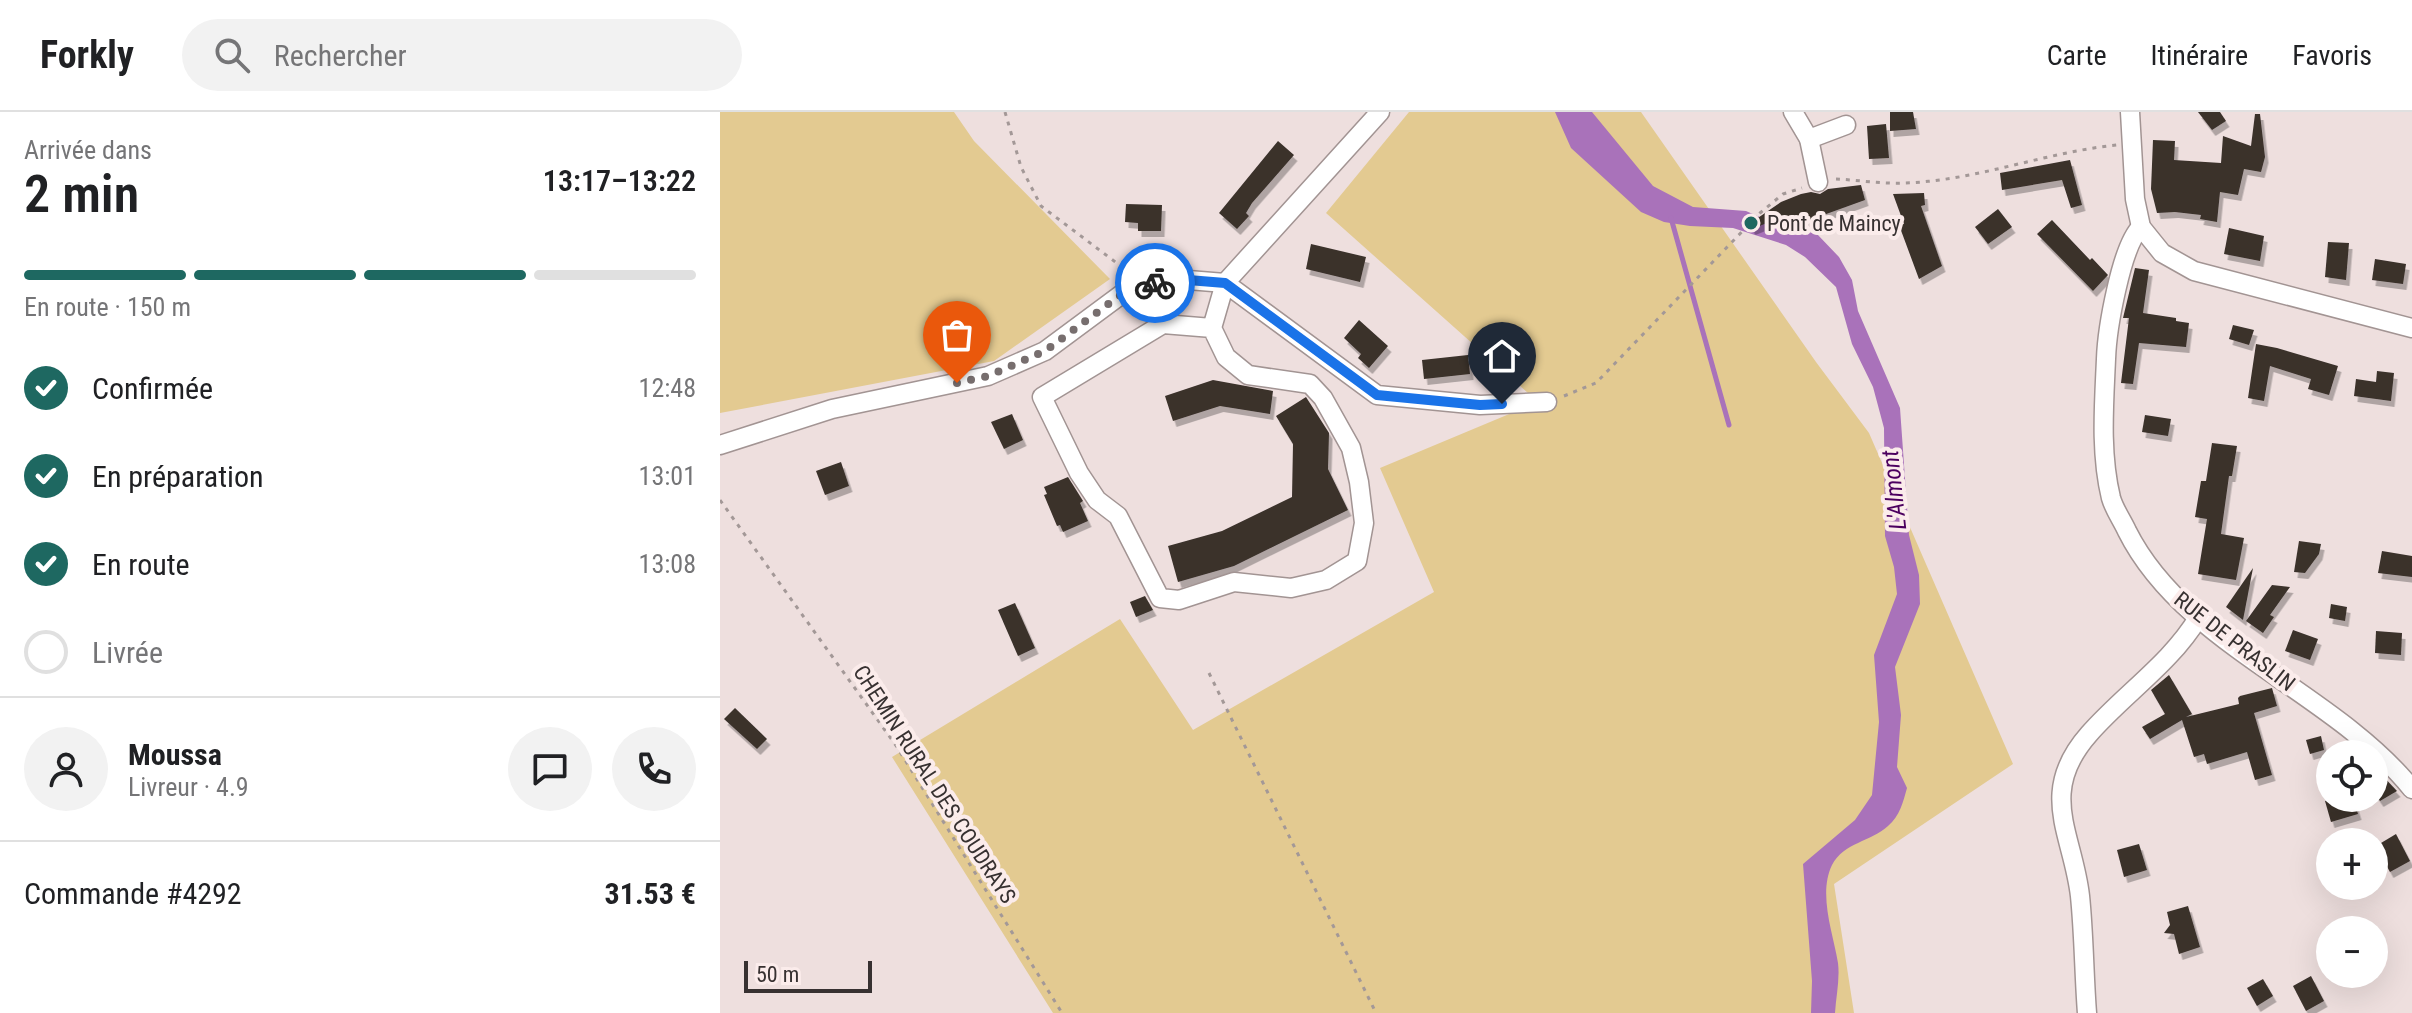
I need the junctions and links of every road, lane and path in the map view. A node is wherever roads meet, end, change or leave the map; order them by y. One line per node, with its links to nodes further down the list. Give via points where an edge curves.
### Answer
1 (1005, 112): 11 (path, via 1021,167 1041,206)
2 (1380, 112): 10 (street)
3 (1793, 112): 6 (street)
4 (2130, 112): 7 (street)
5 (1846, 125): 6 (street)
6 (1809, 139): 8 (street)
7 (2132, 143): 8 (path, via 1905,183); 9 (street)
8 (1818, 182): 14 (path, via 1783,194 1760,213 1596,383)
9 (2141, 227): 13 (street, via 2162,253 2194,271); 17 (street, RUE DE PRASLIN, via 2124,254 2106,350 2106,461 2112,500 2137,550)
10 (1225, 283): 11 (street, via 1176,279); 12 (street); 14 (street, via 1377,395 1480,405)
11 (1144, 285): 15 (street, via 1130,288 1045,351 988,376 832,409)
12 (1212, 328): 12 (street, via 1163,324 1042,397 1079,473 1097,500 1118,516 1160,598 1179,600 1234,582 1291,588 1326,580 1357,561 1364,523 1351,448 1310,384 1248,375 1226,357)
13 (2412, 328)
14 (1547, 402)
15 (720, 445)
16 (720, 500): 20 (path, CHEMIN RURAL DES COUDRAYS, via 897,747)
17 (2198, 618): 19 (street, RUE DE PRASLIN, via 2366,742); 22 (street, via 2087,735 2064,776 2061,804 2079,893)
18 (1209, 673): 21 (path)
19 (2412, 789)
20 (1062, 1013)
21 (1376, 1013)
22 (2087, 1013)

